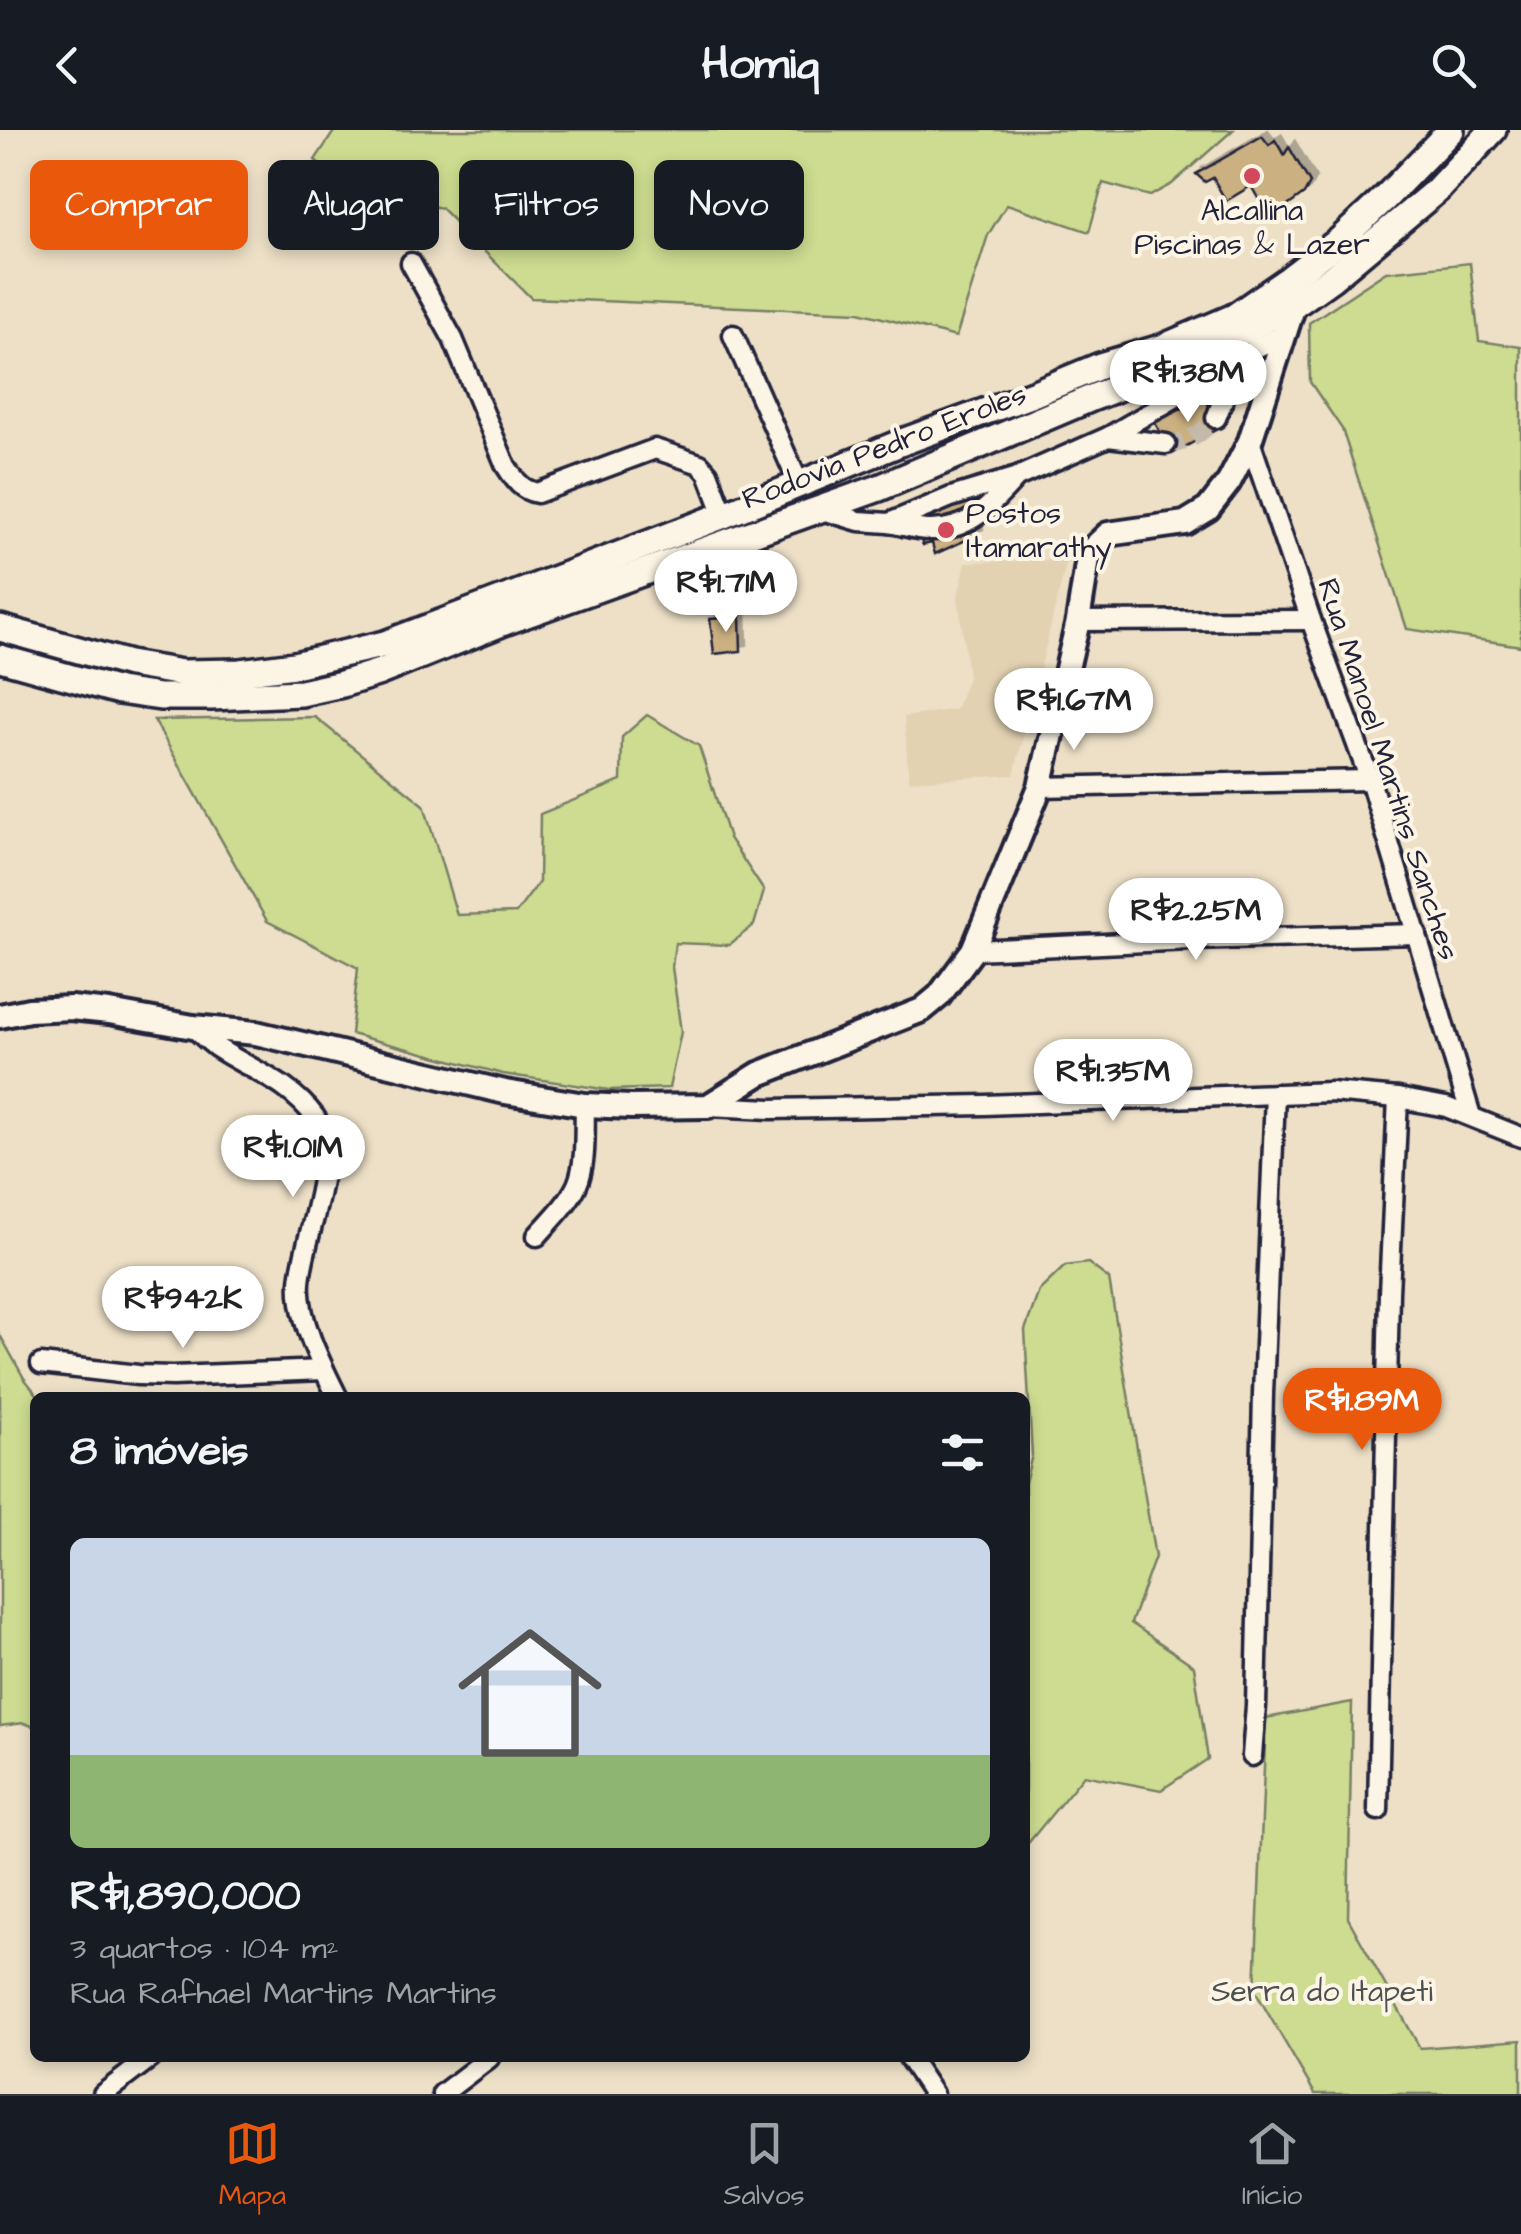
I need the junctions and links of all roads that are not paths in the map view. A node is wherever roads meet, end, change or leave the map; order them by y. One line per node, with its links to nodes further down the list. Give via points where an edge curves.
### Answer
1 (1450, 130): 10 (highway, Rodovia Pedro Eroles, via 1340,240 1234,317)
2 (1493, 130): 4 (highway, Rodovia Pedro Eroles, via 1385,236)
3 (411, 262): 17 (street, via 516,483 537,493 655,449 700,464)
4 (1294, 305): 5 (main road); 13 (highway, Rodovia Pedro Eroles, via 1181,363)
5 (1284, 334): 7 (street, via 1254,349); 11 (main road)
6 (733, 335): 15 (street, via 782,422)
7 (1235, 369): 8 (street); 9 (street)
8 (1216, 418)
9 (1108, 437): 12 (street); 14 (street)
10 (905, 441): 13 (highway, via 928,445); 15 (highway, Rodovia Pedro Eroles)
11 (1250, 441): 19 (street, Rua Manoel Martins Sanches); 20 (main road, via 1208,509 1186,523 1098,541 1090,552)
12 (1166, 444)
13 (925, 468): 16 (highway, Rodovia Pedro Eroles)
14 (1017, 477): 18 (street); 18 (street, via 989,508 958,526 928,530)
15 (799, 484): 17 (highway, Rodovia Pedro Eroles)
16 (819, 508): 18 (street, via 858,522); 22 (highway, Rodovia Pedro Eroles, via 380,672 300,693 160,697)
17 (724, 515): 21 (highway, Rodovia Pedro Eroles, via 385,644 294,665 182,673)
18 (889, 523)
19 (1311, 620): 20 (street); 23 (street, Rua Manoel Martins Sanches)
20 (1078, 621): 24 (main road)
21 (0, 628)
22 (0, 658)
23 (1370, 780): 24 (street); 25 (street, Rua Manoel Martins Sanches)
24 (1040, 787): 26 (main road)
25 (1417, 934): 26 (street); 33 (street, Rua Manoel Martins Sanches)
26 (973, 950): 32 (main road, via 922,1010 759,1074)
27 (0, 1016): 28 (main road, via 71,1008)
28 (193, 1027): 31 (main road, via 256,1032); 37 (street, via 292,1091 319,1124 325,1164 300,1284)
29 (1275, 1094): 30 (street); 32 (street, via 931,1107); 39 (street)
30 (1398, 1098): 33 (street); 40 (street)
31 (586, 1105): 32 (main road); 35 (street, via 577,1184)
32 (708, 1106)
33 (1470, 1116): 34 (street)
34 (1521, 1138)
35 (537, 1236)
36 (41, 1364): 37 (street, via 156,1375)
37 (324, 1370): 38 (street)
38 (335, 1392)
39 (1252, 1756)
40 (1378, 1810)
41 (145, 2062): 44 (street)
42 (484, 2062): 45 (street)
43 (912, 2062): 46 (street)
44 (103, 2094)
45 (442, 2094)
46 (933, 2094)

